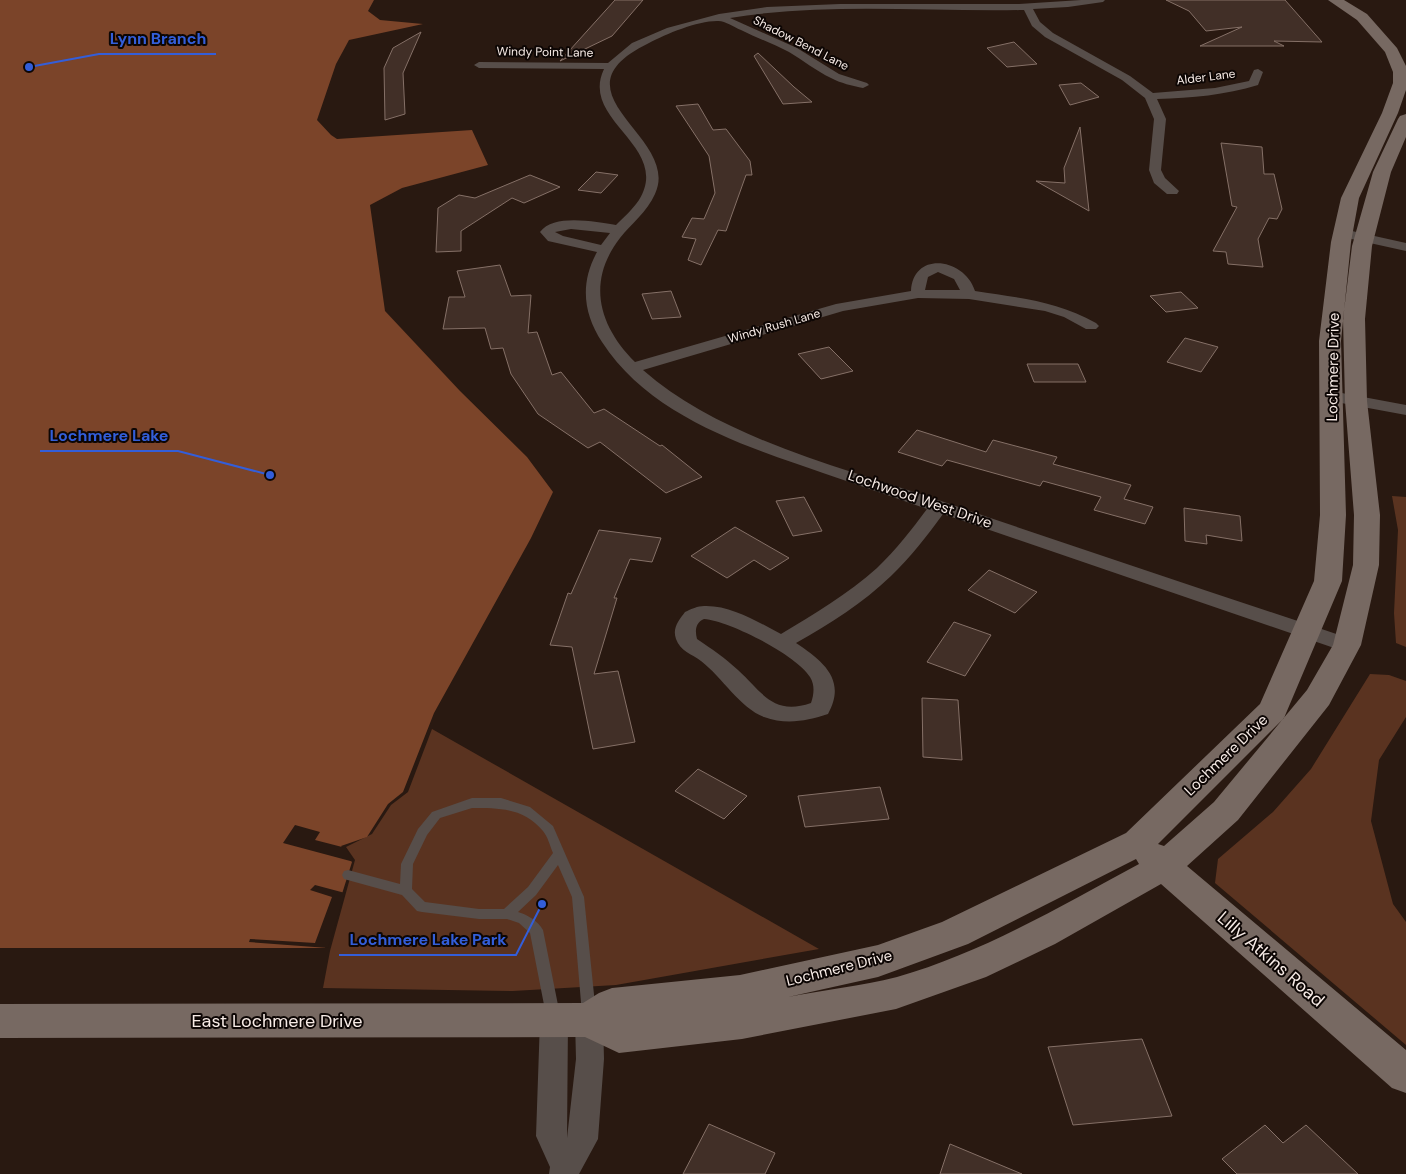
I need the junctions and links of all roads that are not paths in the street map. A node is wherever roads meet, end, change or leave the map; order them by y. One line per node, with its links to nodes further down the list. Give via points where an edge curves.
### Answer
1 (1100, 0): 4 (street)
2 (1335, 0): 11 (street, Lochmere Drive, via 1362,17 1392,51)
3 (1348, 0): 7 (street, via 1382,22)
4 (1027, 7): 6 (street, via 800,8); 13 (street, via 1036,24 1048,35 1126,78)
5 (701, 10): 6 (street, Shadow Bend Lane)
6 (719, 17): 9 (street, via 648,39); 12 (street, Shadow Bend Lane, via 793,50 835,76)
7 (1406, 47)
8 (479, 65): 9 (street, Windy Point Lane)
9 (610, 66): 16 (street, Lochwood West Drive, via 605,80 606,96 646,156 653,176 643,206)
10 (1258, 72): 13 (street, Alder Lane, via 1254,83 1232,90)
11 (1403, 83): 17 (street, Lochmere Drive, via 1350,198)
12 (864, 85)
13 (1150, 96): 15 (street, via 1160,119 1155,170)
14 (1406, 119): 17 (street, Lochmere Drive)
15 (1172, 191)
16 (620, 230): 19 (street, Lochwood West Drive); 19 (street, via 565,224 547,232 553,238)
17 (1354, 236): 18 (street); 24 (street, Lochmere Drive, via 1354,319)
18 (1406, 247)
19 (605, 250): 23 (street, Lochwood West Drive, via 594,277 593,303 606,337)
20 (918, 294): 21 (street, Windy Rush Lane); 21 (street, via 923,274 940,268 960,276); 23 (street, Windy Rush Lane, via 832,309)
21 (969, 295): 22 (street, Windy Rush Lane, via 1048,307)
22 (1091, 326)
23 (633, 368): 26 (street, Lochwood West Drive, via 675,402 738,435)
24 (1343, 398): 25 (street); 27 (street, Lochmere Drive, via 1328,581); 29 (street, Lochmere Drive, via 1367,515 1366,565)
25 (1406, 410)
26 (939, 506): 27 (street, Lochwood West Drive); 28 (street, via 884,572 833,611)
27 (1307, 631): 29 (street, Lochwood West Drive); 30 (street, Lochmere Drive, via 1273,710)
28 (781, 643): 28 (street, via 725,615 710,612 695,616 687,623 684,633 689,644 737,679 759,705 780,714 804,714 820,708 826,696 825,682 813,665)
29 (1347, 645): 32 (street, Lochmere Drive, via 1318,697 1276,751 1226,811)
30 (1138, 842): 32 (street, Lilly Atkins Road); 36 (street, Lochmere Drive, via 955,934 878,961 740,991 612,1005)
31 (559, 854): 34 (lane, via 549,830 526,810 501,803 472,803 436,815 422,832 406,864); 35 (lane, via 532,891); 36 (lane, via 578,897)
32 (1163, 867): 36 (street, Lochmere Drive, via 1042,933 973,966 896,993 742,1022 619,1036); 38 (street, Lilly Atkins Road)
33 (348, 875): 34 (lane)
34 (406, 892): 35 (lane, via 422,907)
35 (507, 914): 36 (lane, via 523,919 536,930)
36 (571, 1020): 37 (street, East Lochmere Drive); 39 (street, via 590,1059 583,1139)
37 (0, 1021)
38 (1406, 1075)
39 (564, 1170)

